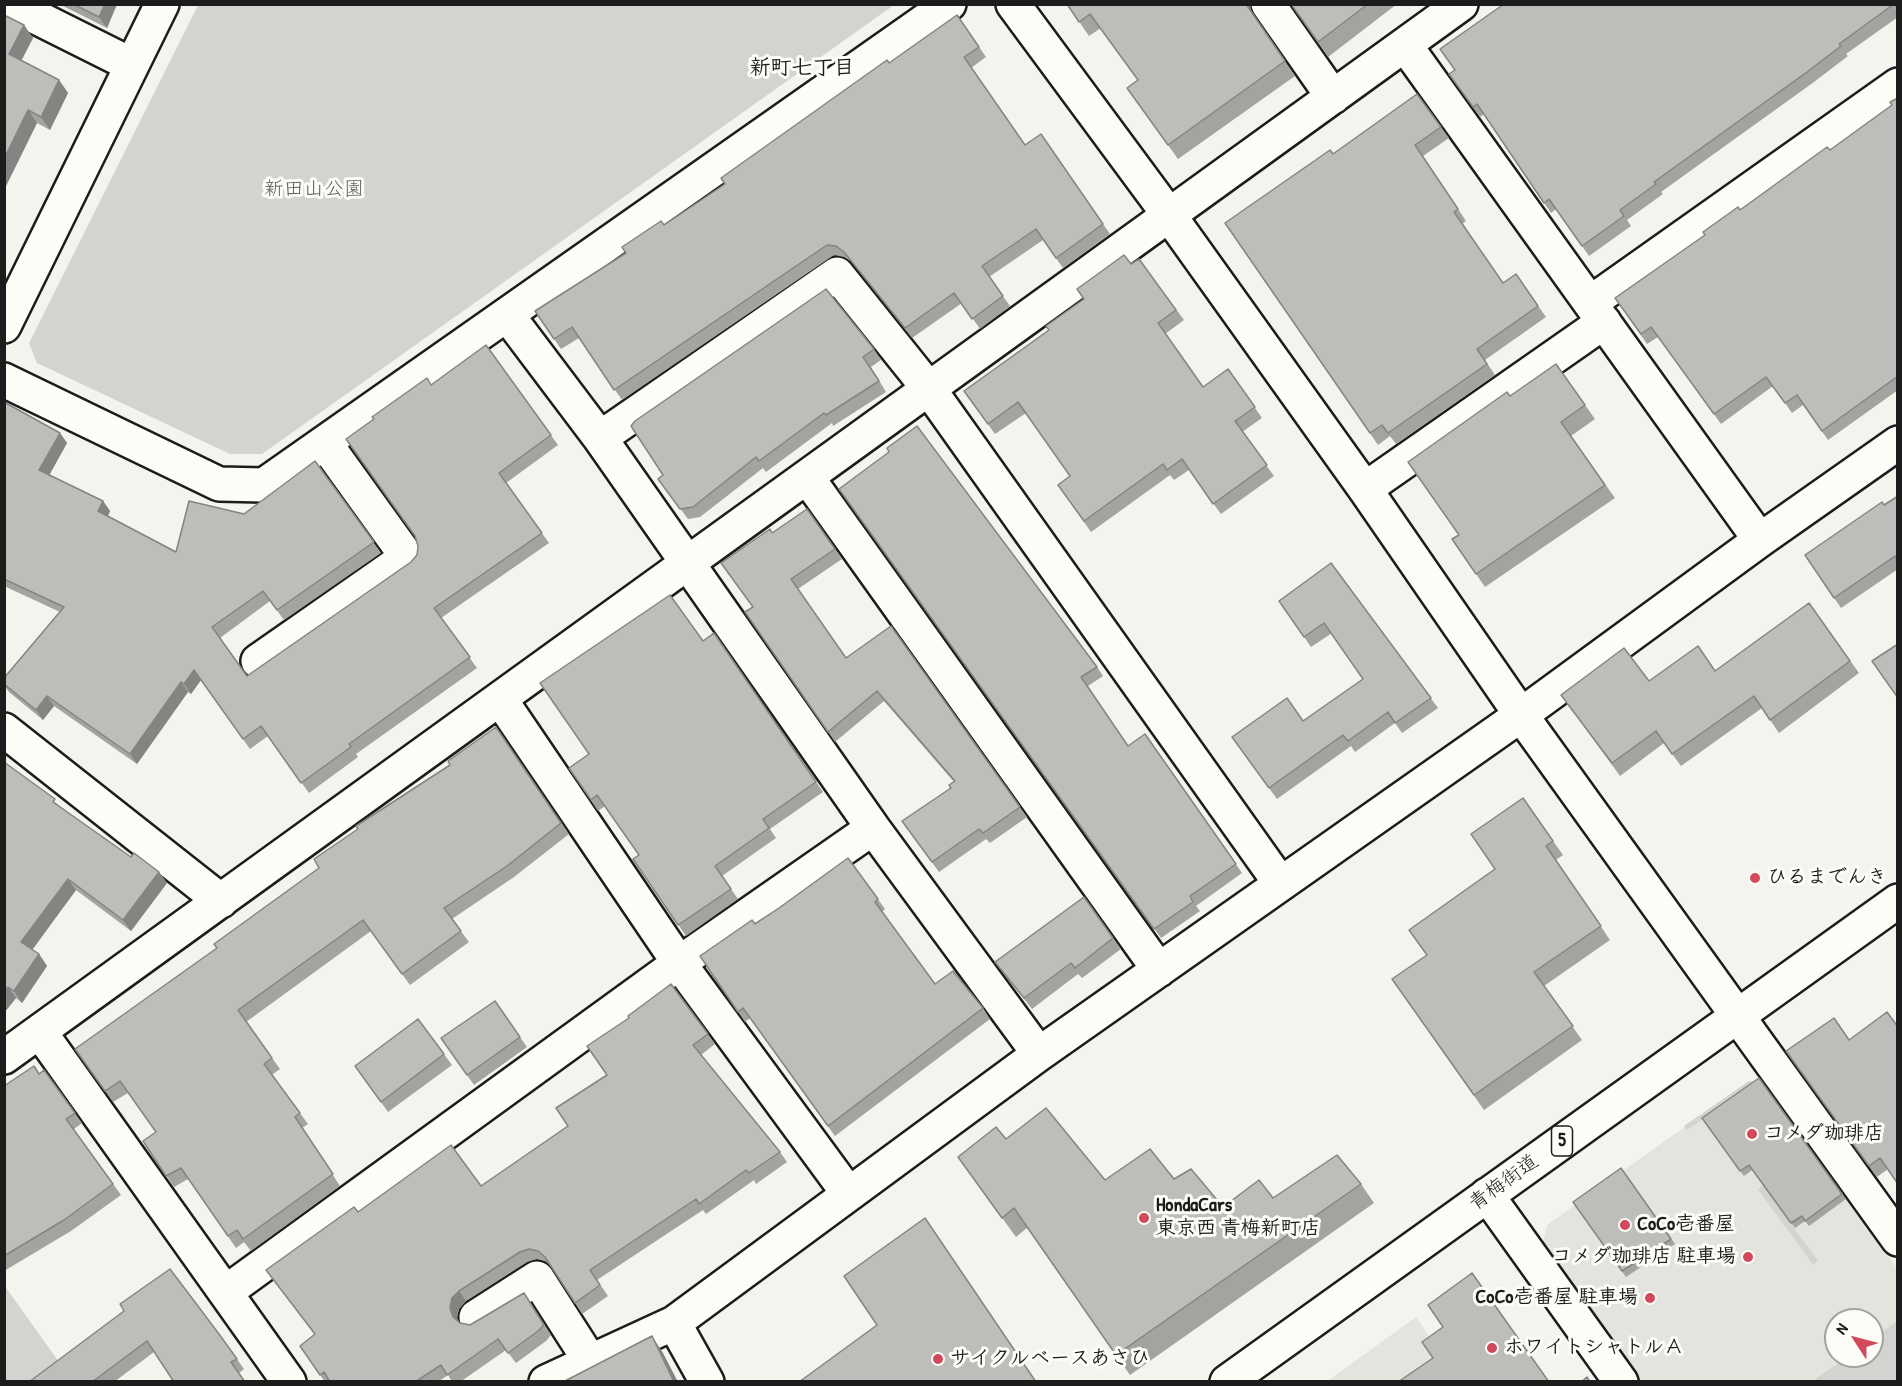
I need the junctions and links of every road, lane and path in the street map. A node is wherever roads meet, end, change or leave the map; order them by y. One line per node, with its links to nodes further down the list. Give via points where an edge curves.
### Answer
1 (10, 4): 8 (street)
2 (162, 4): 8 (street)
3 (949, 4): 13 (street)
4 (1013, 4): 11 (street)
5 (1268, 4): 10 (street)
6 (1461, 4): 7 (street)
7 (1405, 45): 10 (street); 12 (street)
8 (132, 65): 14 (street)
9 (1898, 85): 12 (street)
10 (1333, 97): 11 (street)
11 (1169, 216): 16 (street); 21 (street)
12 (1597, 312): 21 (street); 22 (street)
13 (508, 316): 17 (street); 18 (street)
14 (4, 326)
15 (4, 380): 18 (street, via 219,484 264,485)
16 (929, 389): 17 (street, via 837,274); 20 (street); 29 (street)
17 (600, 438): 23 (street)
18 (325, 442): 24 (street, via 407,557)
19 (1898, 443): 22 (street)
20 (807, 477): 23 (street); 33 (street)
21 (1365, 489): 26 (street)
22 (1760, 540): 26 (street)
23 (688, 564): 25 (street); 28 (street)
24 (258, 662)
25 (500, 699): 30 (street); 32 (street)
26 (1521, 715): 29 (street); 34 (street)
27 (4, 730): 30 (street)
28 (873, 828): 32 (street); 36 (street)
29 (1280, 882): 33 (street)
30 (221, 901): 35 (street)
31 (1898, 901): 34 (street, 青梅街道 / 5)
32 (679, 963): 38 (street); 41 (street)
33 (1159, 970): 36 (street)
34 (1738, 1015): 39 (street, 青梅街道 / 5); 40 (street)
35 (40, 1032): 37 (street); 41 (street)
36 (1040, 1054): 38 (street)
37 (4, 1057)
38 (848, 1193): 43 (street)
39 (1487, 1195): 48 (street, 青梅街道 / 5); 49 (street)
40 (1898, 1239)
41 (226, 1292): 45 (street)
42 (476, 1317): 44 (street, via 537,1278)
43 (674, 1323): 44 (street); 47 (street)
44 (590, 1360): 46 (street)
45 (289, 1382)
46 (546, 1382)
47 (707, 1382)
48 (1227, 1382)
49 (1621, 1382)

